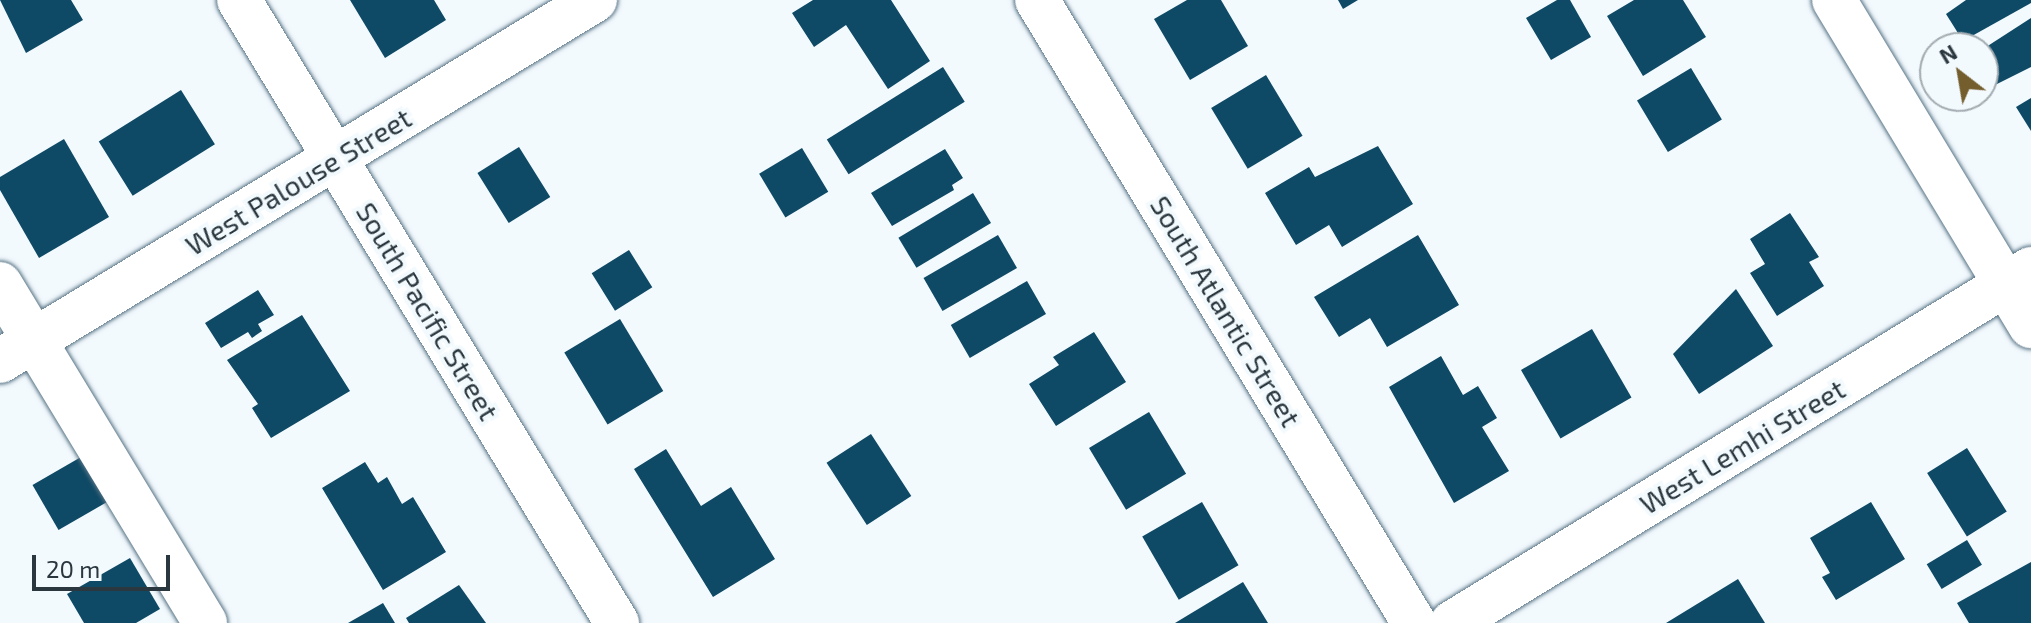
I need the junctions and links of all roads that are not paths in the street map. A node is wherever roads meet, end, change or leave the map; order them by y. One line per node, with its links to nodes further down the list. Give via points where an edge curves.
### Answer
1 (239, 0): 5 (street, South Pacific Street)
2 (595, 0): 5 (street, West Palouse Street)
3 (1037, 0): 12 (street, South Atlantic Street)
4 (1834, 0): 6 (street)
5 (335, 158): 9 (street, West Palouse Street); 11 (street, South Pacific Street)
6 (2018, 277): 8 (street); 13 (street, West Lemhi Street)
7 (0, 284): 9 (street)
8 (2031, 326)
9 (17, 351): 10 (street)
10 (205, 623)
11 (617, 623)
12 (1414, 623)
13 (1452, 623)

